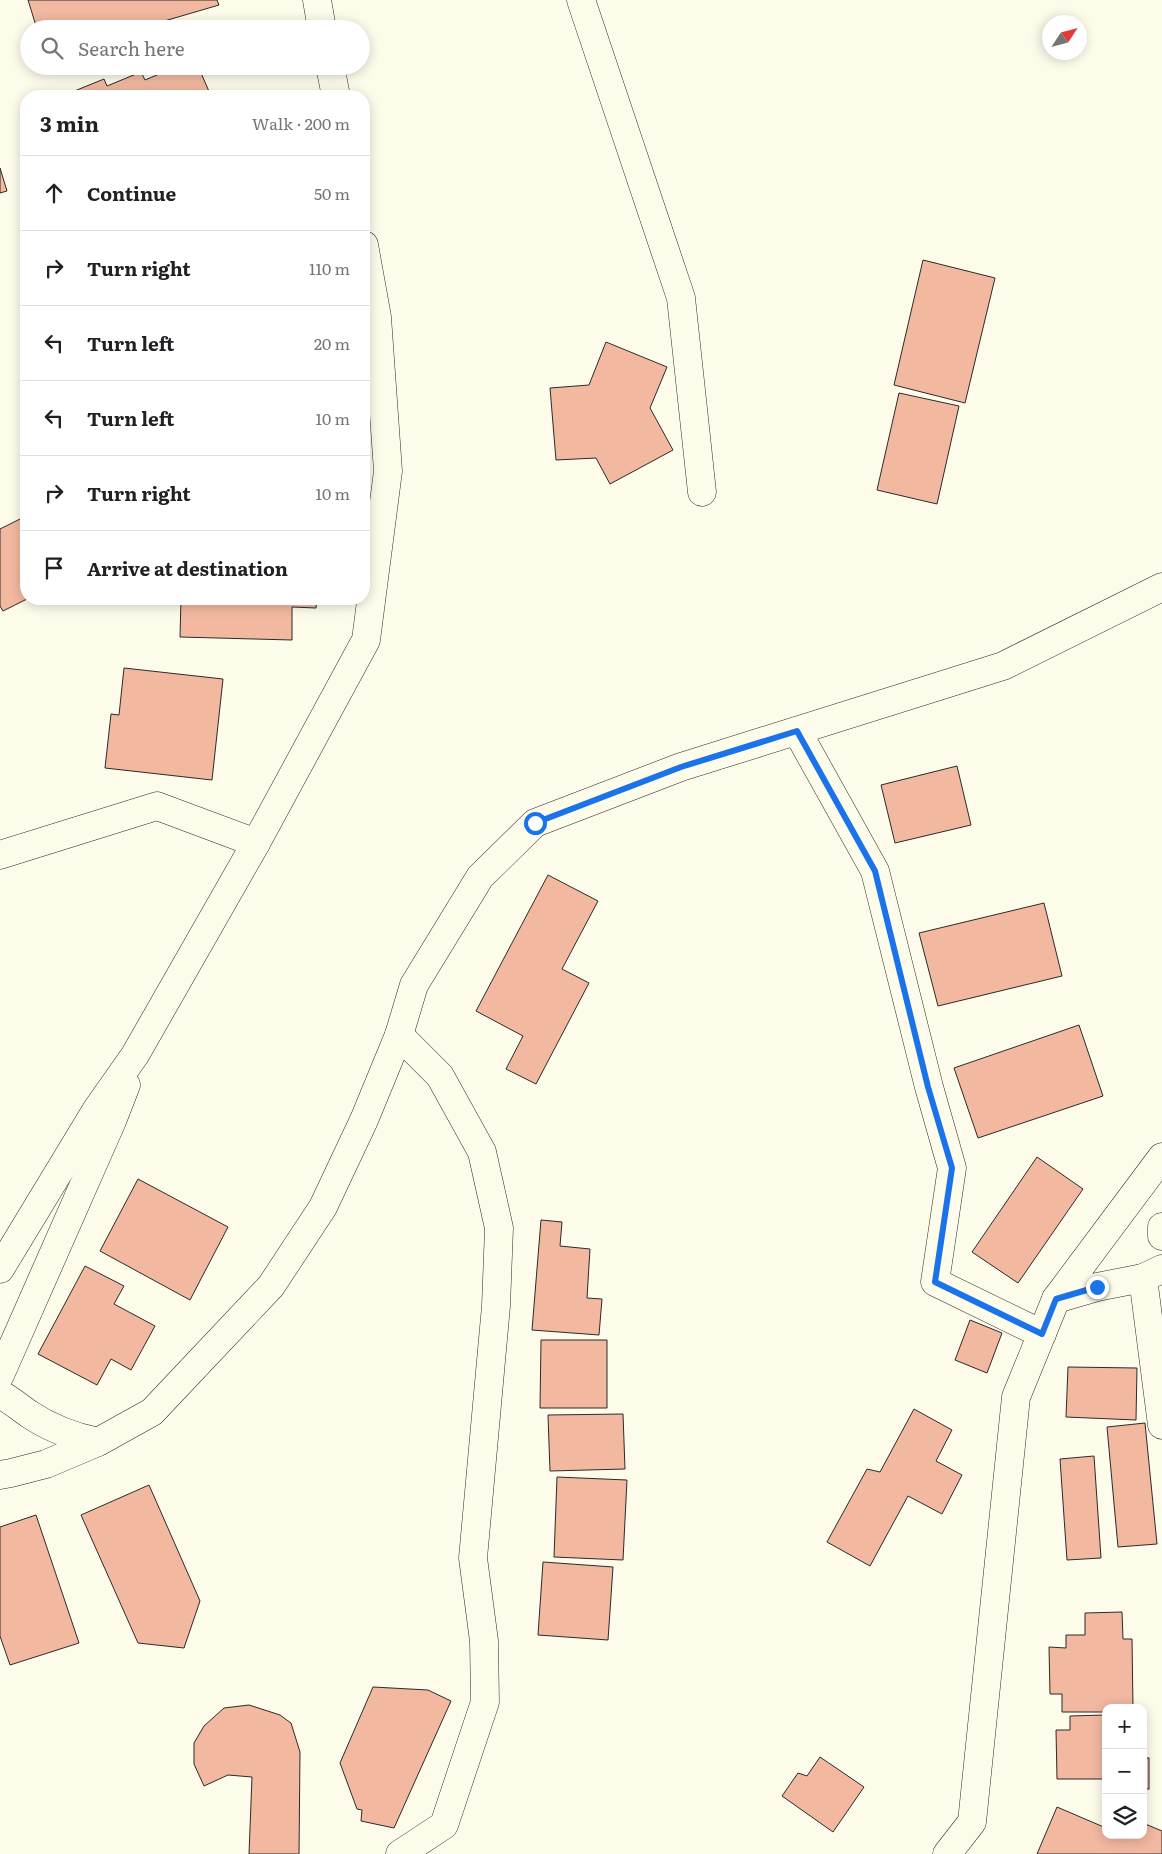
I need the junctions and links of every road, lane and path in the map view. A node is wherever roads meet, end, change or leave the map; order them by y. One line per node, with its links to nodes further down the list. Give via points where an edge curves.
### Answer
1 (317, 0): 3 (street)
2 (581, 0): 7 (street, via 681,298)
3 (320, 20)
4 (332, 75): 5 (street)
5 (335, 90)
6 (370, 278): 10 (street, via 377,317 388,471 366,640)
7 (702, 492)
8 (1162, 587): 9 (street, via 1003,666)
9 (797, 731): 12 (street, via 681,767 535,823 480,877 414,985); 20 (street, via 875,871 928,1087 952,1168 935,1282)
10 (256, 842): 11 (street, via 157,806); 13 (street)
11 (0, 855)
12 (399, 1035): 24 (street, via 323,1207 272,1286 152,1412); 26 (street, via 440,1076 482,1152 499,1228 496,1306 473,1558 484,1641 485,1702 444,1825)
13 (135, 1055): 17 (street, via 96,1109); 21 (street, via 112,1121)
14 (1162, 1157): 19 (street)
15 (1162, 1226): 16 (street)
16 (1162, 1236)
17 (0, 1269)
18 (1152, 1273): 19 (street); 23 (street)
19 (1056, 1299): 20 (street)
20 (1042, 1334): 27 (street, via 1016,1397 972,1822)
21 (0, 1375)
22 (0, 1394): 24 (street, via 56,1429)
23 (1162, 1424)
24 (98, 1442): 25 (street, via 46,1464)
25 (0, 1474)
26 (400, 1854)
27 (947, 1854)

